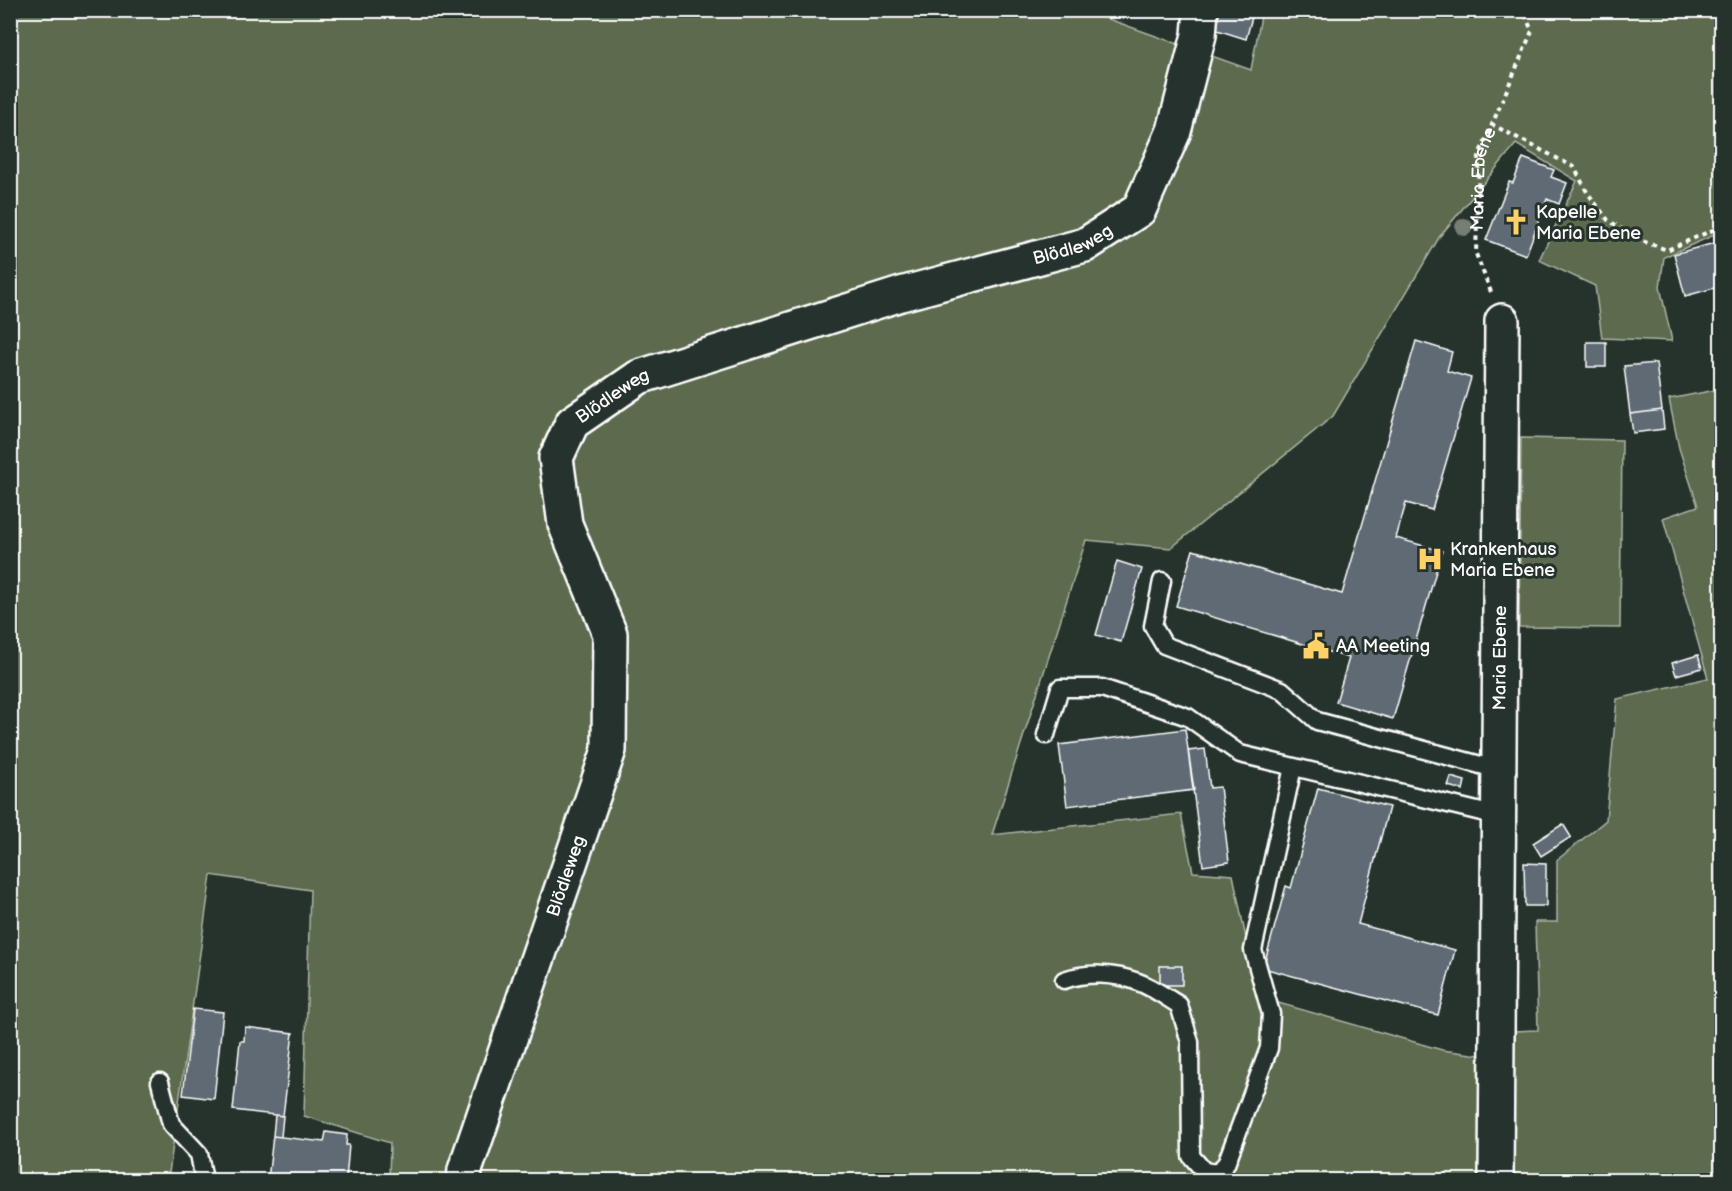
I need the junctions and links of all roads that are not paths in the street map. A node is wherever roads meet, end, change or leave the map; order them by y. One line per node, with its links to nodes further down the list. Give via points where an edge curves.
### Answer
1 (1201, 10): 11 (street, Blödleweg, via 1199,35 1174,131 1139,210 1085,245 901,294 639,377 572,423 556,458 565,524 610,634 609,750)
2 (1502, 321): 6 (street, Maria Ebene)
3 (1162, 581): 6 (lane, via 1153,626 1164,645 1282,690 1317,721)
4 (1046, 735): 5 (lane, via 1060,688 1102,688 1188,717 1240,754)
5 (1293, 767): 7 (lane); 8 (lane, via 1253,950 1271,1014 1269,1048 1226,1164 1216,1173 1204,1171 1191,1156 1190,1042 1179,1005 1139,982 1114,975 1076,975)
6 (1499, 770): 7 (street, Maria Ebene)
7 (1498, 816): 12 (street, Maria Ebene)
8 (1064, 980)
9 (160, 1082): 10 (lane, via 171,1124 199,1154)
10 (204, 1180)
11 (464, 1180)
12 (1496, 1180)

